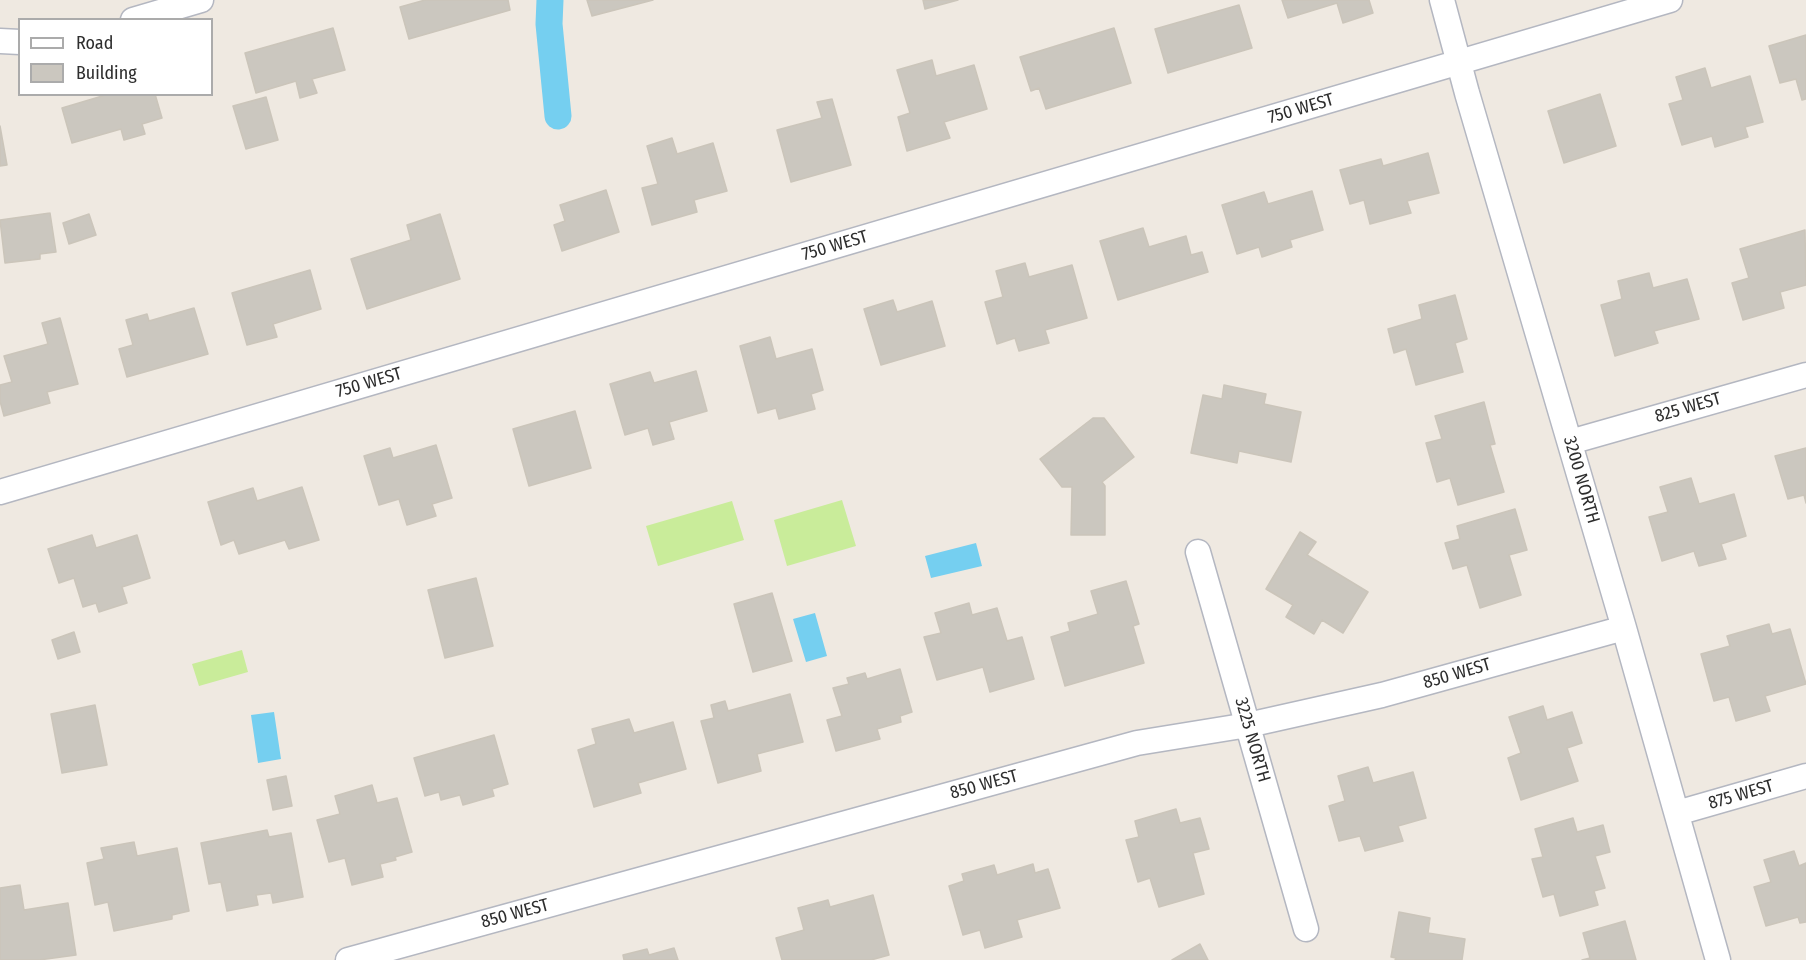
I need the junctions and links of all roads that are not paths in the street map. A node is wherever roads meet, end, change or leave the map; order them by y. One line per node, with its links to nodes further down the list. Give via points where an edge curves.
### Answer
1 (201, 0): 4 (street)
2 (1442, 0): 7 (street, 3200 NORTH)
3 (1670, 0): 7 (street, 750 WEST)
4 (140, 18)
5 (0, 41): 6 (street)
6 (18, 42)
7 (1458, 63): 9 (street, 3200 NORTH); 10 (street, 750 WEST)
8 (1806, 375): 9 (street, 825 WEST)
9 (1570, 442): 12 (street, 3200 NORTH)
10 (0, 492)
11 (1198, 552): 13 (street, 3225 NORTH)
12 (1624, 628): 13 (street, 850 WEST, via 1382,695); 15 (street, 3200 NORTH)
13 (1248, 725): 16 (street, 3225 NORTH); 17 (street, 850 WEST, via 1137,743)
14 (1806, 776): 15 (street, 875 WEST)
15 (1677, 813): 18 (street, 3200 NORTH)
16 (1306, 929)
17 (348, 960)
18 (1718, 960)

